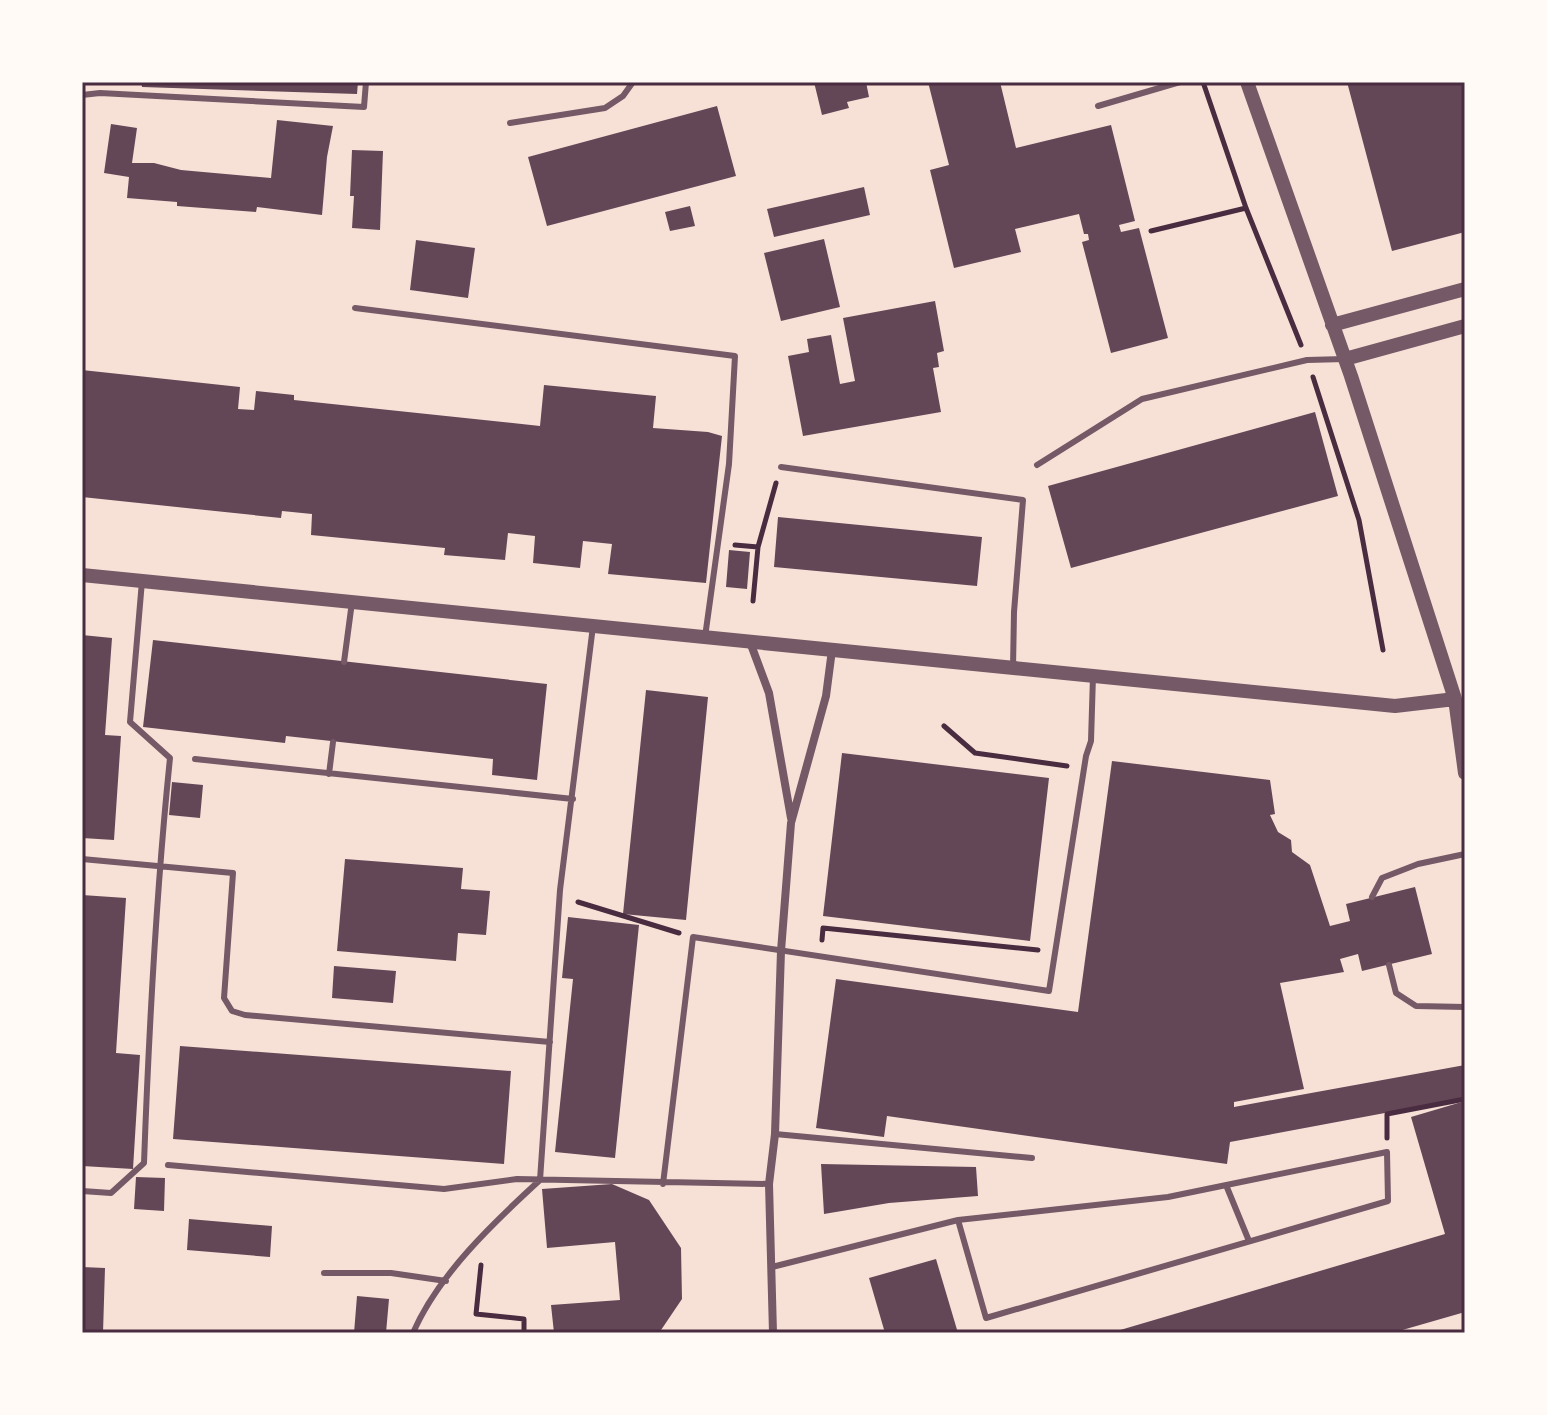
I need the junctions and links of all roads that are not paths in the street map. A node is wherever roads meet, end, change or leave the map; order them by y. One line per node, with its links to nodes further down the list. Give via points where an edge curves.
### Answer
1 (366, 82): 5 (lane, via 364,107)
2 (635, 82): 7 (lane, via 605,108)
3 (1180, 82): 6 (lane)
4 (1247, 82): 10 (street)
5 (82, 95)
6 (1098, 106)
7 (510, 123)
8 (1465, 289): 10 (street)
9 (355, 308): 19 (lane, via 735,356 729,464)
10 (1332, 325): 12 (street)
11 (1465, 326): 12 (street)
12 (1345, 359): 13 (lane, via 1307,360 1142,399); 25 (street)
13 (1037, 465)
14 (781, 467): 23 (lane, via 1023,500)
15 (82, 575): 16 (street)
16 (142, 581): 17 (street); 34 (lane, via 130,722 170,758)
17 (352, 602): 18 (street); 22 (lane)
18 (593, 626): 19 (street); 30 (lane)
19 (705, 637): 20 (street)
20 (750, 642): 21 (street); 31 (street, via 769,693)
21 (832, 650): 23 (street); 31 (street, via 826,696)
22 (344, 662)
23 (1013, 668): 24 (street)
24 (1093, 676): 25 (street, via 1395,706); 36 (lane, via 1091,741 1049,991)
25 (1460, 699): 28 (street)
26 (333, 742): 29 (lane)
27 (195, 759): 29 (lane)
28 (1465, 773)
29 (329, 774): 30 (lane)
30 (573, 799): 39 (lane, via 560,890)
31 (791, 823): 36 (street)
32 (1465, 854): 35 (lane, via 1382,878)
33 (82, 859): 34 (lane)
34 (159, 866): 39 (lane, via 233,873 224,998 232,1011); 47 (lane, via 144,1163 111,1193)
35 (1372, 897)
36 (781, 951): 40 (street); 44 (lane, via 693,937)
37 (1389, 965): 38 (lane, via 1396,993 1416,1006)
38 (1465, 1007)
39 (550, 1042): 43 (lane)
40 (775, 1134): 41 (lane); 45 (street)
41 (1032, 1158)
42 (168, 1165): 43 (lane, via 444,1189)
43 (540, 1180): 44 (lane); 52 (lane, via 484,1234)
44 (663, 1184): 45 (lane)
45 (769, 1184): 50 (street)
46 (1226, 1185): 48 (lane, via 1168,1197); 49 (lane); 49 (lane, via 1387,1152 1388,1201)
47 (82, 1191)
48 (958, 1220): 49 (lane, via 986,1318); 50 (lane)
49 (1249, 1241)
50 (772, 1267): 54 (street)
51 (324, 1273): 52 (lane, via 391,1273)
52 (446, 1281): 53 (lane)
53 (413, 1333)
54 (773, 1333)

